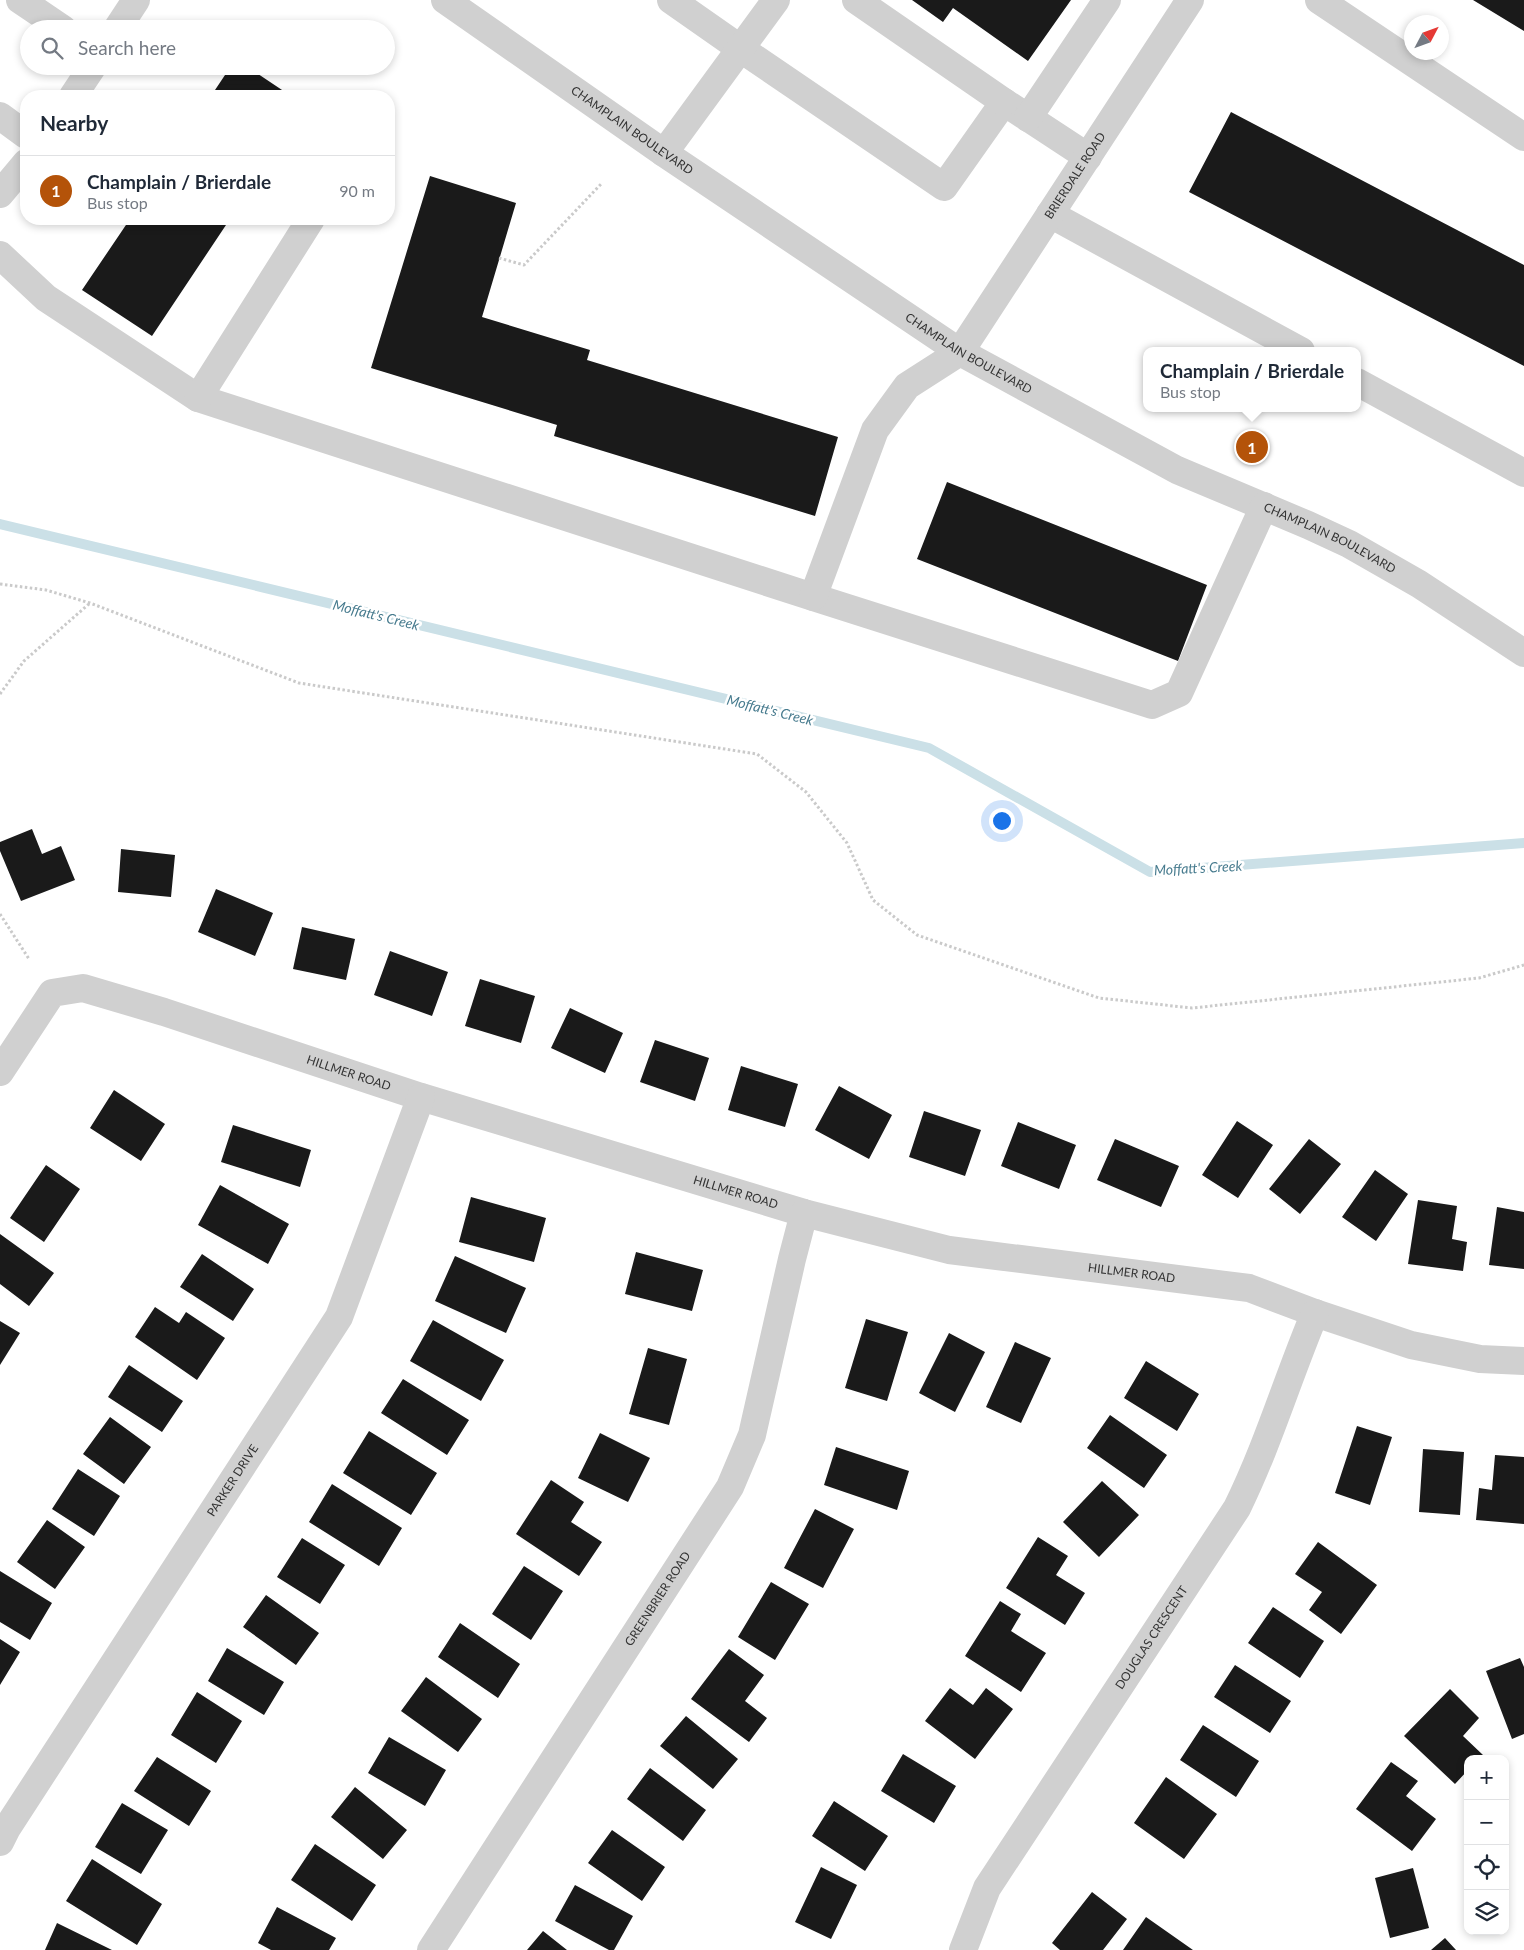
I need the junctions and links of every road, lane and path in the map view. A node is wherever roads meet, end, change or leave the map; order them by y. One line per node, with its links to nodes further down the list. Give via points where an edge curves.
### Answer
1 (20, 0): 10 (street)
2 (136, 0): 11 (street)
3 (445, 0): 20 (street, CHAMPLAIN BOULEVARD)
4 (671, 0): 12 (street)
5 (776, 0): 12 (street)
6 (856, 0): 15 (street)
7 (1107, 0): 17 (street)
8 (1190, 0): 21 (street, BRIERDALE ROAD)
9 (1319, 0): 19 (street)
10 (50, 20)
11 (123, 20)
12 (741, 49): 15 (street, via 944,187); 20 (street)
13 (87, 75): 14 (street)
14 (77, 90)
15 (1004, 102): 17 (street)
16 (0, 116): 18 (street)
17 (1028, 118): 21 (street)
18 (20, 131)
19 (1524, 138)
20 (664, 153): 30 (street, CHAMPLAIN BOULEVARD)
21 (1088, 157): 25 (street, BRIERDALE ROAD)
22 (20, 170): 24 (street)
23 (602, 183): 28 (path, via 524,265)
24 (0, 194)
25 (1050, 214): 29 (street); 30 (street, BRIERDALE ROAD)
26 (307, 225): 32 (street)
27 (0, 255): 32 (street, via 46,298)
28 (500, 258)
29 (1293, 347)
30 (960, 352): 34 (street, CHAMPLAIN BOULEVARD, via 1177,470); 36 (street, via 907,386 875,430)
31 (1361, 384): 33 (street)
32 (198, 398): 36 (street)
33 (1524, 473)
34 (1264, 506): 36 (street, via 1179,693 1152,704); 38 (street, CHAMPLAIN BOULEVARD, via 1386,564)
35 (0, 584): 37 (path, via 46,590)
36 (813, 597)
37 (90, 603): 39 (path, via 24,661); 42 (path, via 299,683 757,754 806,792 847,843 873,900 917,935 1099,998 1192,1008 1478,978)
38 (1524, 653)
39 (0, 694)
40 (0, 914): 41 (path)
41 (29, 960)
42 (1524, 966)
43 (0, 1072): 44 (street, HILLMER ROAD, via 52,993 83,988)
44 (421, 1097): 45 (street, HILLMER ROAD); 48 (street, PARKER DRIVE, via 339,1317)
45 (804, 1213): 46 (street, HILLMER ROAD, via 949,1250 1250,1288); 49 (street, GREENBRIER ROAD, via 752,1435 730,1487)
46 (1315, 1313): 47 (street, HILLMER ROAD, via 1411,1345 1480,1359); 50 (street, DOUGLAS CRESCENT, via 1237,1508 987,1888)
47 (1524, 1361)
48 (0, 1842)
49 (431, 1950)
50 (963, 1950)

